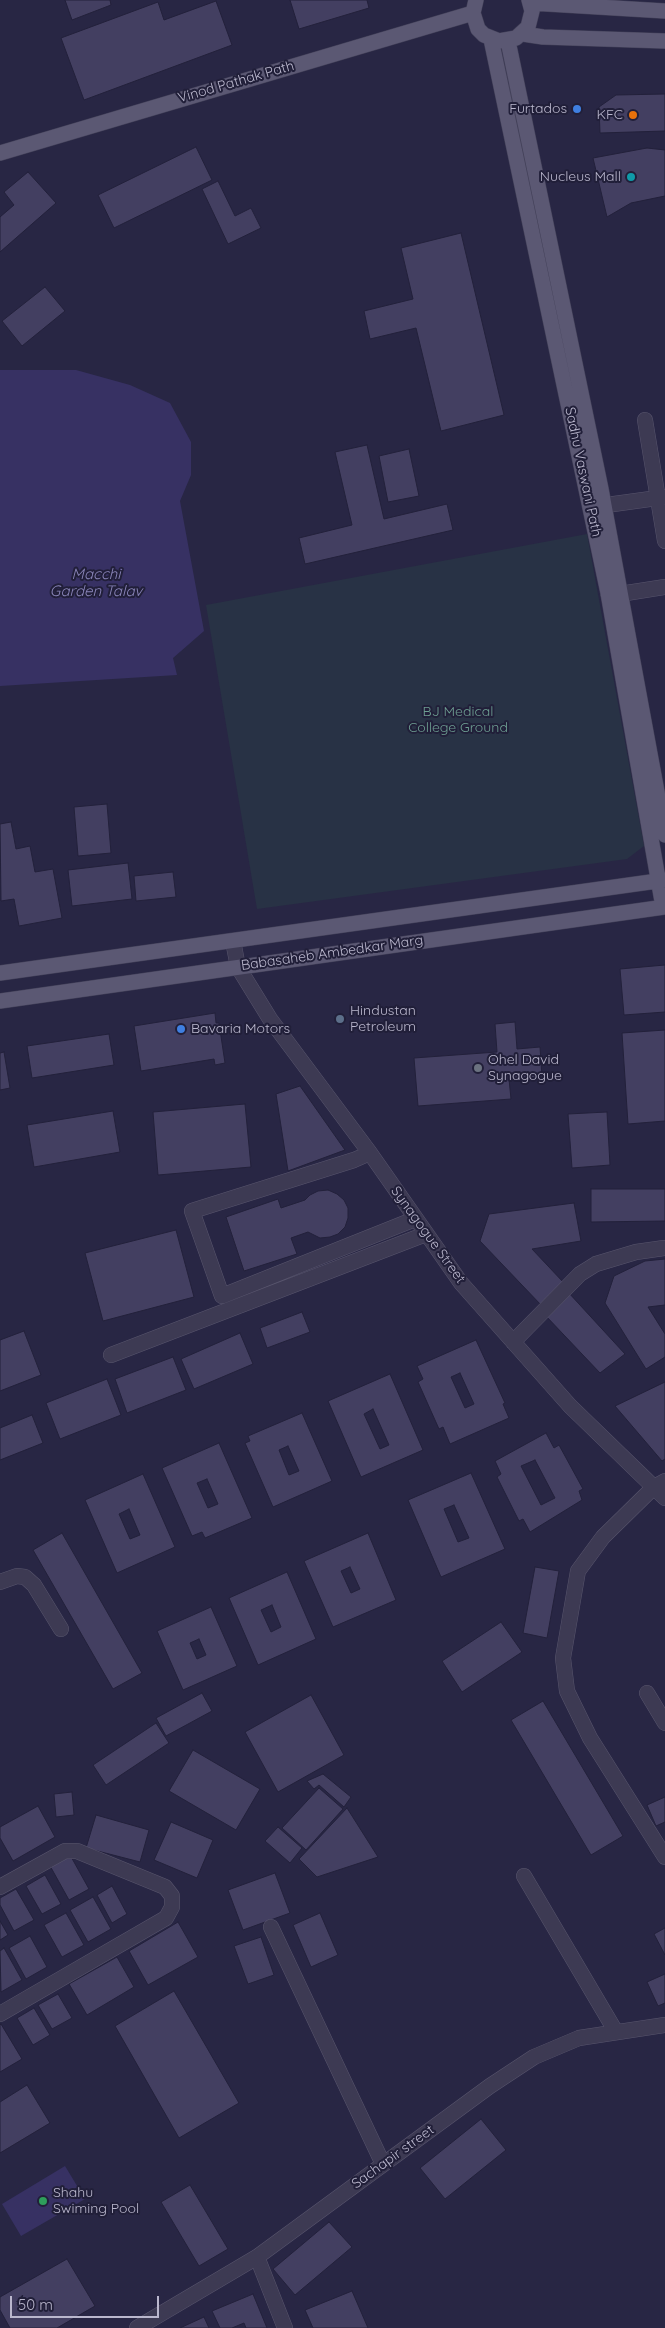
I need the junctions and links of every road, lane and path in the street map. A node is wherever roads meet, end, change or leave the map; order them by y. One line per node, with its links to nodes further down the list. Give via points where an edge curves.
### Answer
1 (530, 1): 3 (main road); 4 (main road, via 531,19)
2 (475, 6): 5 (main road, via 478,29); 8 (main road, Vinod Pathak Path)
3 (665, 11)
4 (522, 34): 6 (main road); 7 (main road)
5 (491, 39): 6 (main road); 11 (main road, Sadhu Vaswani Path)
6 (508, 41): 11 (main road, Sadhu Vaswani Path)
7 (665, 42)
8 (0, 153)
9 (645, 420): 10 (street)
10 (661, 497): 11 (street); 12 (street)
11 (597, 506): 14 (main road, Sadhu Vaswani Path)
12 (665, 541)
13 (665, 587): 14 (street)
14 (614, 594): 15 (main road, Sadhu Vaswani Path); 16 (main road, Sadhu Vaswani Path)
15 (665, 836)
16 (661, 880): 17 (main road, Sadhu Vaswani Path); 18 (main road, Babasaheb Ambedkar Marg)
17 (664, 907): 19 (main road, Babasaheb Ambedkar Marg)
18 (233, 941): 19 (street, Synagogue Street); 20 (main road, Babasaheb Ambedkar Marg)
19 (238, 966): 21 (main road, Babasaheb Ambedkar Marg); 22 (street, Synagogue Street, via 270,1019)
20 (0, 973)
21 (0, 1001)
22 (370, 1153): 23 (street, Synagogue Street); 23 (street, via 192,1211 222,1296)
23 (415, 1219): 24 (street, Synagogue Street)
24 (426, 1234): 26 (street, Synagogue Street, via 461,1283); 27 (street)
25 (664, 1248): 26 (street, via 636,1252 596,1264 580,1274)
26 (513, 1342): 28 (street, Synagogue Street, via 570,1406)
27 (111, 1355)
28 (661, 1489): 33 (street, via 603,1537 578,1571 562,1658 567,1691 590,1738)
29 (0, 1582): 30 (street, via 17,1576 25,1577 34,1585)
30 (61, 1629)
31 (647, 1693): 32 (street)
32 (665, 1724)
33 (665, 1857)
34 (524, 1876): 39 (street)
35 (0, 1887): 37 (street, via 65,1850 77,1851 165,1887 172,1896 172,1907 166,1918)
36 (271, 1927): 40 (street)
37 (0, 2014)
38 (665, 2025): 39 (street, Sachapir street)
39 (616, 2032): 40 (street, Sachapir street, via 579,2038 534,2057)
40 (383, 2164): 41 (street, Sachapir street)
41 (257, 2257): 42 (street, Sachapir street); 43 (street)
42 (140, 2327)
43 (285, 2328)

